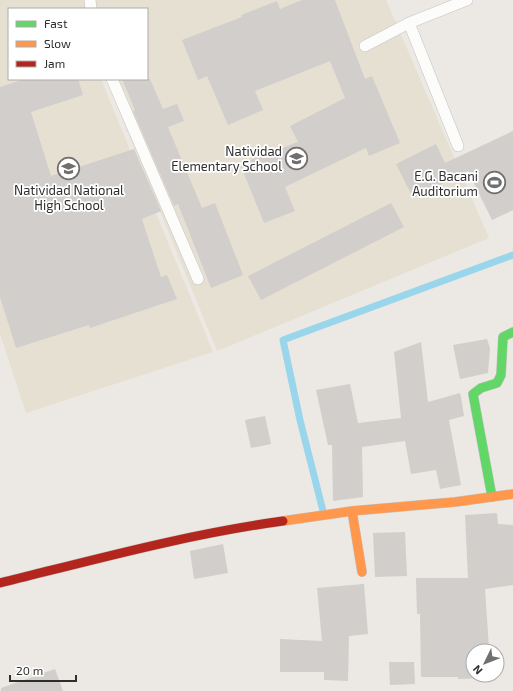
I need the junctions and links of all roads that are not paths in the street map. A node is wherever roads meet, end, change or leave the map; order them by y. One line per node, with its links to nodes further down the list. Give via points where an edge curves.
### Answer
1 (467, 0): 2 (lane)
2 (409, 23): 3 (lane); 5 (lane)
3 (365, 46)
4 (112, 80): 6 (lane)
5 (458, 146)
6 (198, 278)
7 (513, 332): 9 (street, via 503,337 501,375 497,383 481,388 473,394)
8 (513, 494): 9 (street)
9 (492, 497): 10 (street)
10 (352, 511): 11 (street); 12 (street, via 258,524 133,550)
11 (362, 572)
12 (0, 583)

